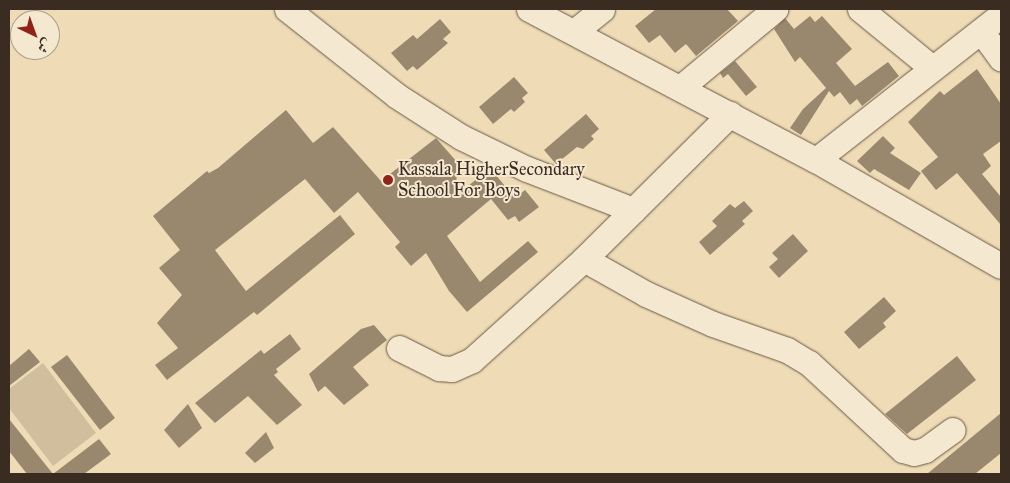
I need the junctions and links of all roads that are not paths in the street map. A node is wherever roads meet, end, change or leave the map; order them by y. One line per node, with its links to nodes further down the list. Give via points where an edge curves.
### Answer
1 (287, 9): 14 (street, via 397,96 445,127 527,169)
2 (529, 9): 8 (street)
3 (602, 9): 8 (street)
4 (775, 9): 11 (street)
5 (860, 9): 10 (street)
6 (1001, 15): 7 (street)
7 (981, 31): 9 (street); 10 (street)
8 (574, 32): 11 (street)
9 (1001, 59)
10 (932, 68): 13 (street)
11 (680, 88): 12 (street)
12 (730, 114): 13 (street); 14 (street)
13 (816, 160): 16 (street)
14 (634, 210): 15 (street)
15 (584, 259): 17 (street, via 472,360 452,369 439,368); 18 (street, via 646,294 713,324 787,350 809,362 903,450 914,454 925,450)
16 (997, 259)
17 (399, 348)
18 (953, 430)

